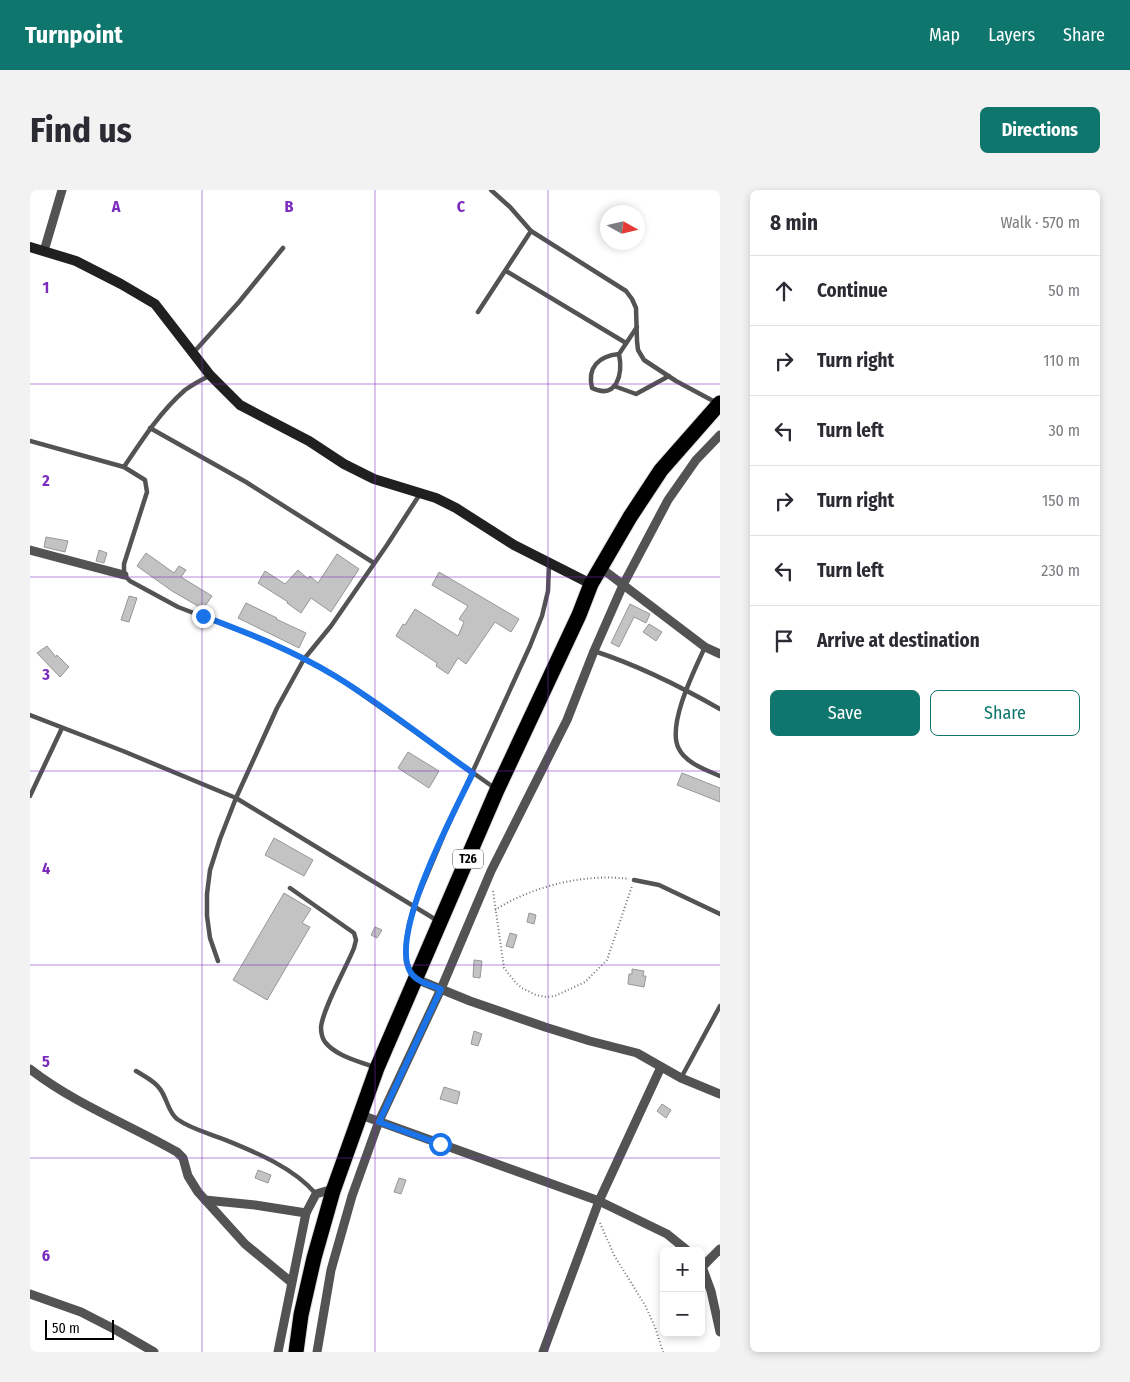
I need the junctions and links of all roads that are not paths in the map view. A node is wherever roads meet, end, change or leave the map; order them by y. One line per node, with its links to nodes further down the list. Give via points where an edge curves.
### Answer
1 (62, 190): 6 (street)
2 (491, 190): 3 (lane)
3 (531, 231): 7 (lane); 9 (lane, via 626,292 636,308)
4 (30, 247): 6 (street)
5 (283, 248): 11 (lane)
6 (44, 251): 11 (street, via 76,261 155,304)
7 (506, 270): 8 (lane); 10 (lane)
8 (478, 312)
9 (637, 326): 10 (lane); 14 (lane, via 642,357)
10 (626, 343): 12 (lane)
11 (194, 352): 13 (street)
12 (619, 354): 15 (lane, via 620,377); 15 (lane, via 599,360 592,369 590,380 592,388 598,390)
13 (210, 375): 17 (lane, via 186,390); 23 (street, via 240,405 309,441 344,464 374,479)
14 (669, 376): 15 (lane, via 636,394); 16 (lane)
15 (614, 386)
16 (719, 404): 27 (highway, T26, via 662,470)
17 (150, 428): 22 (lane); 25 (lane, via 246,482)
18 (720, 436): 30 (street, via 696,460 668,500)
19 (30, 441): 20 (lane)
20 (38, 442): 21 (lane); 22 (lane)
21 (30, 447)
22 (124, 467): 28 (lane, via 144,480 147,492 124,564)
23 (420, 494): 25 (lane); 26 (street, via 456,508)
24 (30, 550): 28 (street)
25 (374, 563): 34 (lane)
26 (549, 563): 29 (street); 39 (lane, via 548,591 542,616)
27 (601, 568): 29 (highway, T26); 30 (street)
28 (124, 574): 34 (lane, via 130,581 178,607 267,641)
29 (591, 584): 42 (highway, T26, via 580,615)
30 (623, 585): 31 (street); 32 (street)
31 (705, 647): 33 (street); 35 (lane)
32 (594, 651): 35 (lane, via 640,667); 52 (street, via 567,720 491,871)
33 (720, 654)
34 (304, 659): 39 (lane, via 336,676); 44 (lane, via 268,726)
35 (685, 688): 36 (lane); 40 (lane, via 676,726 677,747 689,760)
36 (720, 709)
37 (30, 715): 38 (lane)
38 (62, 728): 41 (lane); 44 (lane)
39 (473, 773): 42 (lane); 47 (lane)
40 (720, 776)
41 (32, 785): 43 (lane)
42 (497, 790): 49 (highway, T26)
43 (30, 796)
44 (236, 798): 47 (lane); 50 (lane, via 210,870 207,894 210,938)
45 (634, 880): 48 (lane, via 667,888)
46 (290, 888): 55 (lane, via 354,934 354,948 327,1008 321,1027 322,1036 335,1050)
47 (414, 906): 49 (lane); 51 (lane, via 406,943 406,962)
48 (720, 914)
49 (440, 923): 51 (highway, T26)
50 (218, 961)
51 (416, 979): 52 (street); 55 (highway, T26)
52 (441, 989): 54 (street, via 544,1027 637,1053); 61 (street)
53 (720, 1006): 58 (lane)
54 (661, 1067): 58 (street); 65 (street)
55 (377, 1068): 60 (highway, T26)
56 (30, 1069): 64 (street, via 107,1116 177,1152 183,1158 192,1185)
57 (136, 1071): 63 (lane, via 157,1084 175,1117 292,1172)
58 (681, 1078): 59 (street)
59 (720, 1094)
60 (360, 1115): 61 (street); 62 (highway, T26)
61 (379, 1122): 65 (street); 77 (street, via 352,1196 331,1270)
62 (333, 1191): 63 (street); 76 (highway, T26, via 314,1258)
63 (316, 1194): 66 (street)
64 (205, 1200): 66 (street); 71 (street, via 245,1244)
65 (599, 1201): 67 (street, via 667,1234); 78 (street)
66 (306, 1213): 71 (street)
67 (683, 1247)
68 (720, 1249): 69 (street)
69 (705, 1262)
70 (705, 1274): 73 (street)
71 (291, 1282): 75 (street)
72 (30, 1294): 74 (street, via 81,1312)
73 (720, 1332)
74 (154, 1352)
75 (278, 1352)
76 (296, 1352)
77 (317, 1352)
78 (543, 1352)

